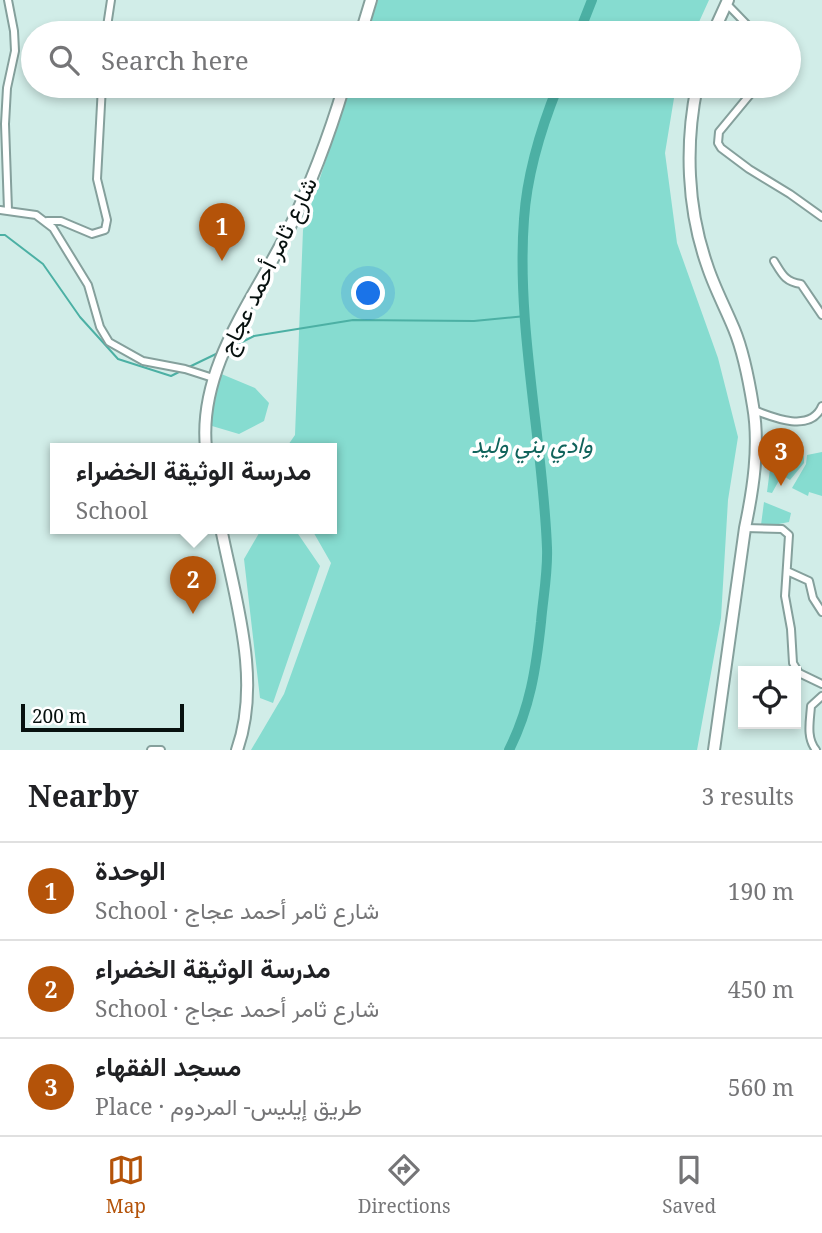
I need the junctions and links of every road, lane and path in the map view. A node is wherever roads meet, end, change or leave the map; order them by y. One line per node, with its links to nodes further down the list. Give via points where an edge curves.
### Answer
1 (8, 0): 13 (street, via 15,51 7,88)
2 (111, 0): 5 (street)
3 (370, 1): 6 (main road)
4 (727, 2): 7 (main road); 8 (street)
5 (108, 21)
6 (364, 21)
7 (718, 21)
8 (744, 21)
9 (101, 98): 15 (street, via 97,179 105,229 92,234 61,221)
10 (340, 98): 18 (main road, شارع ثامر أحمد عجاج, via 307,190)
11 (694, 98): 20 (main road, via 689,141 695,216 707,265 735,331)
12 (747, 98): 14 (street, via 719,132 721,148)
13 (4, 210): 15 (street, via 24,211)
14 (822, 217)
15 (47, 221): 18 (street, via 88,285 109,342 143,361)
16 (774, 261): 17 (street, via 784,278 801,284)
17 (822, 316)
18 (213, 378): 21 (main road, شارع ثامر أحمد عجاج, via 204,415)
19 (822, 406): 20 (street, via 808,420 774,419)
20 (754, 410): 22 (main road, via 752,497)
21 (206, 443)
22 (745, 528): 24 (street, via 787,532); 31 (main road)
23 (222, 534): 30 (main road, via 247,679 244,731)
24 (787, 571): 25 (street, via 809,581); 26 (street, via 785,596 793,663 799,673)
25 (822, 612)
26 (822, 684)
27 (822, 696): 32 (street, via 811,706 809,735)
28 (150, 750): 29 (street)
29 (161, 750)
30 (237, 750)
31 (714, 750)
32 (816, 750)

